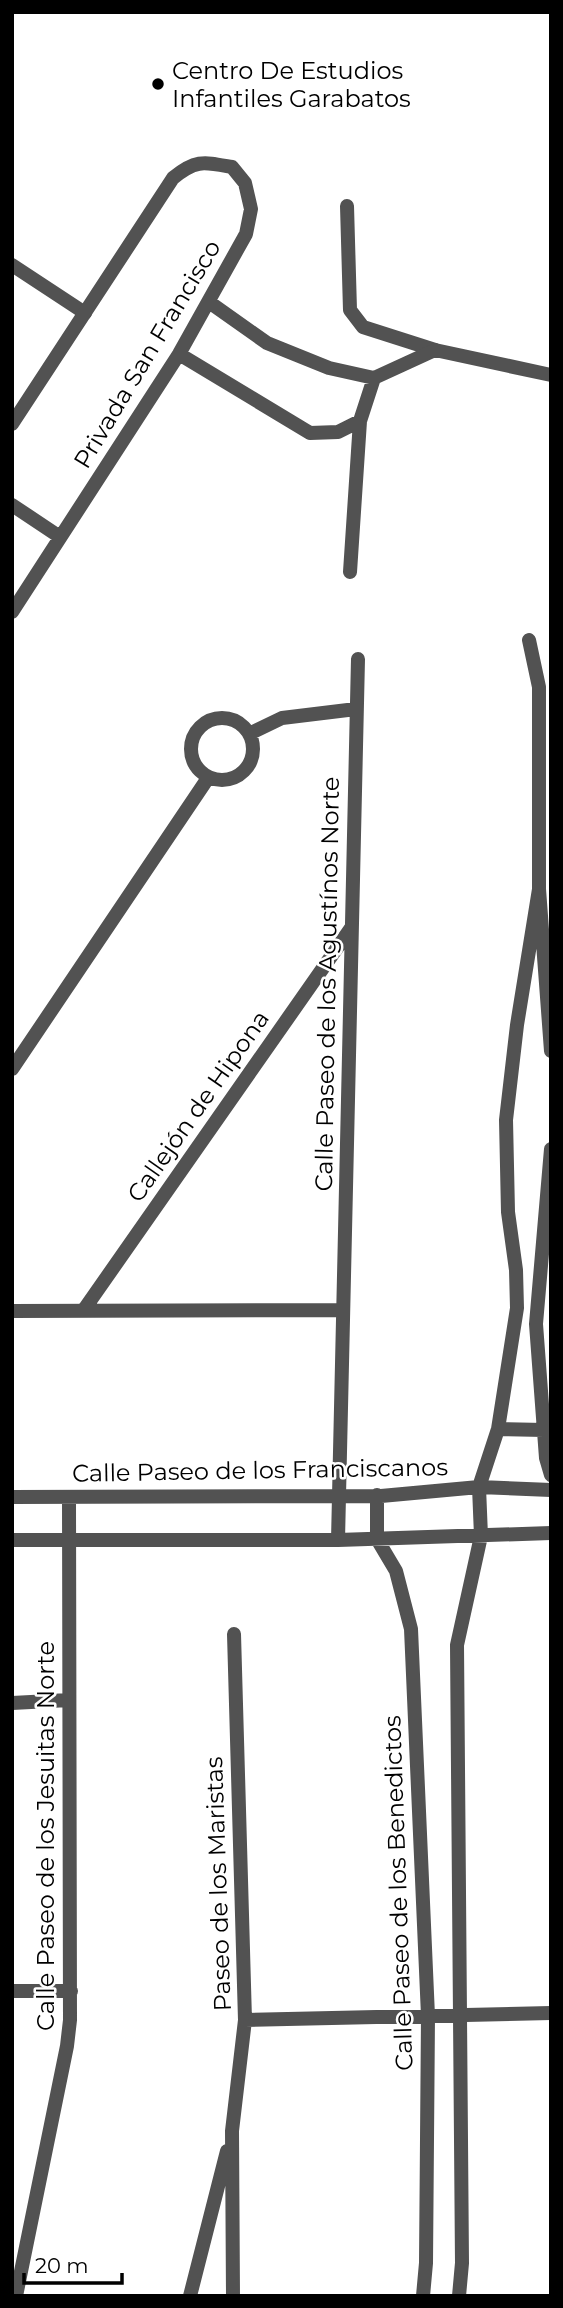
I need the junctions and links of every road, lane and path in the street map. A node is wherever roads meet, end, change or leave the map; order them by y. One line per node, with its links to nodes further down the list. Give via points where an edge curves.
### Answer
1 (347, 206): 5 (street, via 350,310 363,327)
2 (12, 265): 4 (street)
3 (209, 302): 4 (street, Privada San Francisco, via 246,234 251,209 245,183 232,167 207,162 189,164 173,178); 6 (street, Privada San Francisco); 8 (street, via 267,343 329,368)
4 (85, 313): 10 (street, Privada San Francisco)
5 (435, 350): 7 (street); 8 (street)
6 (178, 354): 9 (street, via 310,433 338,432); 12 (street, Privada San Francisco)
7 (551, 375)
8 (374, 378): 9 (street)
9 (360, 421): 13 (street)
10 (12, 424)
11 (12, 505): 12 (street)
12 (60, 537): 14 (street, Privada San Francisco)
13 (351, 572)
14 (12, 612)
15 (529, 640): 20 (street, via 539,687)
16 (358, 659): 17 (street, Calle Paseo de los Agustínos Norte)
17 (356, 709): 18 (street, via 282,718); 21 (street, Calle Paseo de los Agustínos Norte)
18 (249, 733): 19 (street, via 252,760 245,771 234,779); 19 (street, via 226,718 211,720 200,728 192,741 192,755)
19 (208, 778): 23 (street)
20 (539, 889): 22 (street); 28 (street, via 506,1120 508,1212 516,1270)
21 (351, 927): 25 (street, Calle Paseo de los Agustínos Norte); 27 (street, Callejón de Hipona)
22 (551, 1051)
23 (12, 1069)
24 (551, 1149): 29 (street)
25 (343, 1310): 27 (street); 36 (street, Calle Paseo de los Agustínos Norte)
26 (12, 1311): 27 (street)
27 (83, 1311)
28 (514, 1323): 29 (street); 30 (street)
29 (536, 1324): 31 (street)
30 (498, 1429): 31 (street); 33 (street)
31 (544, 1430): 32 (street)
32 (551, 1475)
33 (479, 1487): 34 (street, Calle Paseo de los Franciscanos); 35 (street, Calle Paseo de los Franciscanos); 40 (street)
34 (551, 1490)
35 (377, 1495): 36 (street, Calle Paseo de los Franciscanos); 41 (street)
36 (339, 1496): 38 (street, Calle Paseo de los Franciscanos); 44 (street, Calle Paseo de los Agustínos Norte)
37 (12, 1497): 38 (street, Calle Paseo de los Franciscanos)
38 (69, 1497): 43 (street, Calle Paseo de los Jesuitas Norte)
39 (551, 1533): 40 (street)
40 (481, 1536): 41 (street); 51 (street, via 457,1645)
41 (377, 1539): 44 (street); 52 (street, Calle Paseo de los Benedictos, via 396,1571 411,1629)
42 (12, 1540): 43 (street)
43 (68, 1540): 44 (street); 46 (street, Calle Paseo de los Jesuitas Norte)
44 (338, 1540)
45 (234, 1634): 53 (street, Paseo de los Maristas)
46 (69, 1700): 47 (street); 49 (street, Calle Paseo de los Jesuitas Norte)
47 (12, 1703)
48 (12, 1991): 49 (street)
49 (71, 1991): 55 (street, Calle Paseo de los Jesuitas Norte, via 67,2046)
50 (551, 2013): 51 (street)
51 (460, 2015): 52 (street); 59 (street)
52 (428, 2016): 53 (street); 58 (street, Calle Paseo de los Benedictos)
53 (245, 2020): 54 (street, Paseo de los Maristas)
54 (232, 2131): 56 (street, Paseo de los Maristas); 57 (street, Paseo de los Maristas)
55 (16, 2296)
56 (190, 2296)
57 (233, 2296)
58 (424, 2296)
59 (459, 2296)

